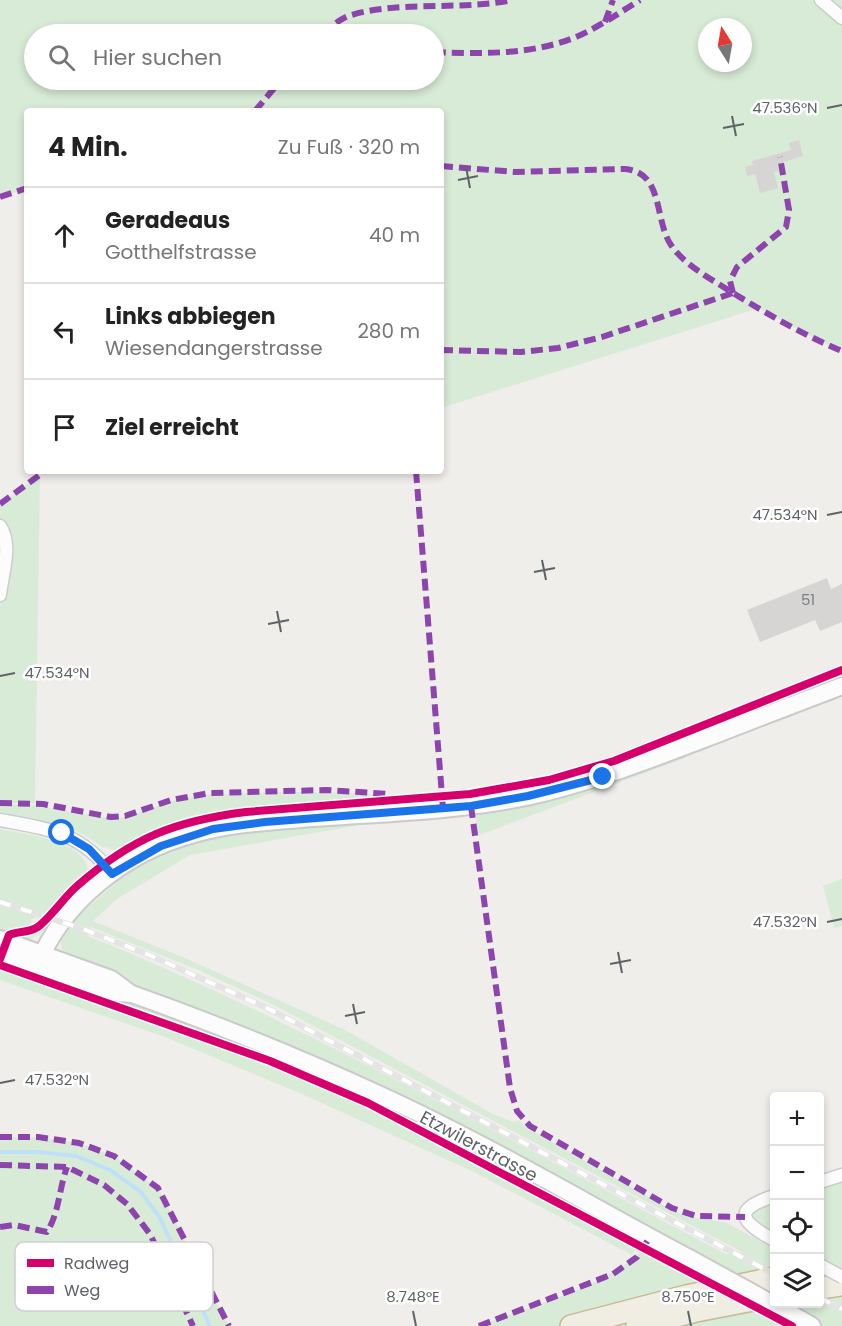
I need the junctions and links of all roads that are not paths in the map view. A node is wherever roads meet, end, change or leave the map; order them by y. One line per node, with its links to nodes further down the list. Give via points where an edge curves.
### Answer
1 (821, 0): 2 (street)
2 (842, 18)
3 (0, 526): 4 (street, via 6,545)
4 (0, 595)
5 (842, 686): 7 (main road, via 571,786 471,806 213,829 161,846)
6 (0, 820): 7 (street, via 73,838 93,852)
7 (112, 874): 10 (main road, via 65,917)
8 (0, 939): 10 (main road, Etzwilerstrasse)
9 (0, 954): 10 (main road, Etzwilerstrasse)
10 (40, 960): 23 (main road, Etzwilerstrasse, bridge, via 107,992 132,994 271,1047 391,1100)
11 (842, 1175): 12 (street)
12 (824, 1180)
13 (770, 1197): 14 (street, via 753,1203 746,1209 745,1217)
14 (770, 1238)
15 (824, 1268): 18 (street, bridge)
16 (842, 1268): 17 (highway)
17 (824, 1270)
18 (842, 1277)
19 (770, 1279): 24 (highway)
20 (842, 1285): 21 (highway)
21 (824, 1287)
22 (770, 1297): 25 (highway)
23 (806, 1322)
24 (571, 1326)
25 (637, 1326)

